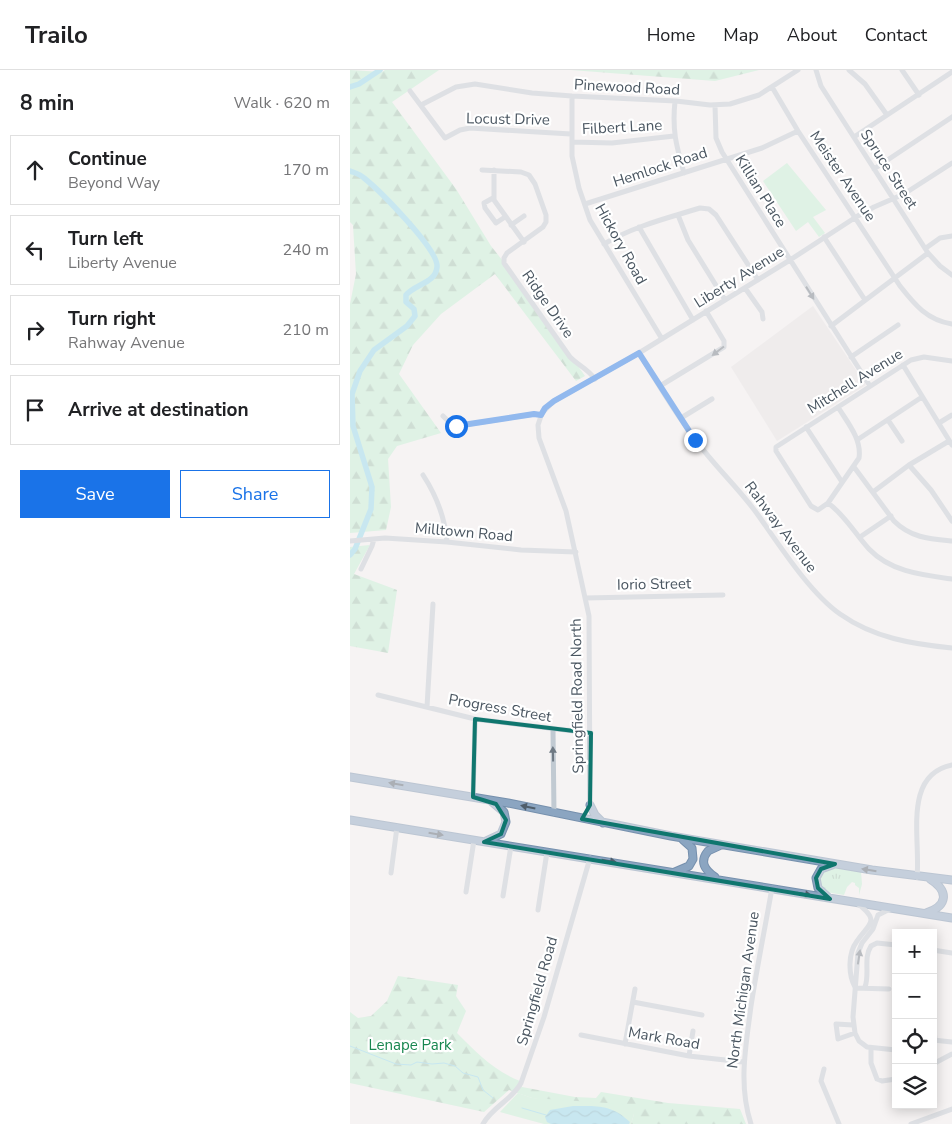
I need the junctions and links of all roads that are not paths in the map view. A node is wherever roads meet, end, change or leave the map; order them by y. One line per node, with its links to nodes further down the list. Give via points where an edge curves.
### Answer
1 (798, 70): 6 (street, Pinewood Road)
2 (816, 70): 18 (street, Spruce Street, via 821,86)
3 (849, 70): 13 (street, via 865,84)
4 (902, 70): 8 (street)
5 (952, 72): 8 (street)
6 (772, 87): 12 (street, Pinewood Road, via 750,99); 15 (street, Meister Avenue)
7 (410, 91): 11 (street, Locust Drive)
8 (918, 95): 13 (street)
9 (572, 96): 10 (street, Pinewood Road); 11 (street, Pinewood Road, via 469,84 450,89); 16 (street, Hickory Road)
10 (675, 101): 12 (street, Pinewood Road); 17 (street)
11 (421, 105): 16 (street, Locust Drive, via 445,138 470,128)
12 (715, 105): 20 (street, Killian Place, via 717,143)
13 (887, 115): 18 (street)
14 (952, 117): 22 (street)
15 (798, 131): 20 (street, Hemlock Road, via 762,148); 32 (street, Meister Avenue)
16 (572, 134): 19 (street, Hickory Road)
17 (674, 136): 19 (street, Filbert Lane, via 612,143); 25 (street)
18 (854, 137): 22 (street, Spruce Street)
19 (572, 142): 28 (street, Hickory Road, via 575,170)
20 (726, 159): 25 (street, Hemlock Road); 40 (street, Killian Place)
21 (952, 163): 27 (street, Liberty Avenue)
22 (874, 168): 27 (street, Spruce Street)
23 (482, 170): 24 (street, Ridge Drive)
24 (494, 170): 26 (street); 37 (street, Ridge Drive, via 526,174 535,184 546,222 541,230)
25 (684, 173): 28 (street, Hemlock Road)
26 (493, 198): 31 (street); 31 (street, via 484,203 485,208 496,223)
27 (893, 200): 32 (street, Liberty Avenue); 39 (street, Spruce Street)
28 (585, 204): 38 (street, Hickory Road)
29 (678, 215): 34 (street); 43 (street, via 703,208 714,211); 45 (street, via 688,240)
30 (524, 216): 33 (street)
31 (505, 217): 33 (street)
32 (856, 217): 36 (street, Liberty Avenue); 42 (street, Meister Avenue)
33 (511, 224): 37 (street)
34 (639, 227): 38 (street); 49 (street)
35 (952, 236): 39 (street, via 940,238)
36 (824, 238): 40 (street, Liberty Avenue); 46 (street)
37 (524, 242): 58 (street, Ridge Drive, via 507,253 504,262 570,357)
38 (604, 244): 53 (street, Hickory Road)
39 (927, 250): 41 (street, Spruce Street); 42 (street)
40 (790, 260): 43 (street, Liberty Avenue); 52 (street, Killian Place, one-way to 52)
41 (952, 275)
42 (895, 277): 46 (street); 50 (street, Meister Avenue, via 920,310)
43 (758, 280): 44 (street, Liberty Avenue)
44 (745, 288): 45 (street, Liberty Avenue); 48 (street, via 762,312)
45 (725, 300): 47 (street, Liberty Avenue)
46 (865, 300): 52 (street)
47 (706, 311): 49 (street, Liberty Avenue); 59 (street, one-way to 59, via 724,340 724,347)
48 (763, 319)
49 (693, 320): 53 (street, Liberty Avenue)
50 (952, 324)
51 (898, 325): 55 (street)
52 (831, 326): 55 (street, Killian Place)
53 (662, 339): 54 (street, Liberty Avenue)
54 (639, 353): 58 (street, Liberty Avenue); 59 (street, Rahway Avenue)
55 (851, 357): 60 (street, Killian Place)
56 (952, 361): 57 (street, Mitchell Avenue, via 924,357)
57 (903, 365): 60 (street, Mitchell Avenue); 61 (street)
58 (595, 379): 65 (street, Liberty Avenue, via 552,403)
59 (660, 386): 67 (street, Rahway Avenue)
60 (870, 386): 63 (street, Mitchell Avenue)
61 (922, 397): 68 (street); 69 (street)
62 (712, 399): 67 (street)
63 (838, 407): 70 (street, Mitchell Avenue); 71 (street)
64 (952, 414): 69 (street)
65 (541, 415): 66 (street, via 458,426); 87 (street, Springfield Road North, via 539,440 566,512)
66 (443, 416)
67 (681, 418): 93 (street, Rahway Avenue, via 830,607 873,633)
68 (888, 420): 71 (street); 72 (street)
69 (939, 423): 73 (street)
70 (806, 426): 77 (street); 79 (street, Mitchell Avenue, via 778,444 776,451 812,506 818,510)
71 (857, 440): 75 (street, via 860,452)
72 (902, 440)
73 (950, 443): 74 (street)
74 (909, 466): 78 (street); 81 (street)
75 (854, 467): 77 (street); 78 (street)
76 (423, 475): 86 (street, via 442,514)
77 (842, 482): 79 (street)
78 (873, 492): 80 (street)
79 (828, 503): 82 (street, via 840,512)
80 (891, 516): 82 (street); 85 (street, via 910,533)
81 (952, 521)
82 (860, 537): 89 (street, via 877,556 900,570)
83 (374, 539): 84 (street, Milltown Road); 86 (street, Milltown Road); 88 (street)
84 (350, 541)
85 (952, 541)
86 (447, 542): 87 (street, Milltown Road)
87 (576, 552): 91 (street, Springfield Road North)
88 (361, 569)
89 (952, 579)
90 (723, 595): 91 (street, Iorio Street)
91 (586, 598): 98 (street, Springfield Road North, via 590,635)
92 (433, 604): 95 (street)
93 (952, 648)
94 (378, 695): 95 (street, Progress Street)
95 (427, 707): 96 (street, Progress Street)
96 (475, 719): 97 (street, Progress Street); 101 (street)
97 (553, 730): 98 (street, Progress Street); 104 (street, one-way to 97)
98 (591, 733): 103 (street, Springfield Road North)
99 (952, 765): 119 (street, via 934,772 919,794)
100 (350, 777): 101 (highway, one-way to 100)
101 (473, 797): 102 (highway)
102 (489, 800): 104 (highway, one-way to 102); 111 (highway, via 502,810 506,822 501,834)
103 (590, 805): 105 (highway); 107 (highway)
104 (554, 813): 105 (highway)
105 (576, 817): 107 (highway)
106 (350, 820): 108 (highway)
107 (603, 824): 109 (highway)
108 (397, 827): 110 (highway, one-way to 110); 118 (street)
109 (679, 838): 112 (highway); 117 (highway, via 691,846 694,857 689,866)
110 (474, 840): 111 (highway); 124 (street)
111 (484, 842): 113 (highway)
112 (724, 845): 116 (highway); 121 (highway, via 710,850 703,860 706,869)
113 (511, 846): 114 (highway); 125 (street)
114 (547, 852): 115 (highway); 129 (street)
115 (590, 858): 117 (highway, one-way to 117); 157 (street, Springfield Road, via 521,1083)
116 (835, 864): 119 (highway, one-way to 116); 126 (highway, via 821,869 816,878 818,888)
117 (675, 872): 121 (highway)
118 (390, 873)
119 (917, 876): 120 (highway)
120 (929, 878): 122 (highway); 130 (highway, via 941,888 943,898 939,907)
121 (718, 879): 123 (highway)
122 (952, 880)
123 (772, 888): 126 (highway, one-way to 126); 152 (street, North Michigan Avenue)
124 (466, 892)
125 (503, 896)
126 (830, 899): 127 (highway)
127 (857, 903): 128 (highway); 136 (street, via 867,911 870,920 852,952 851,977)
128 (890, 909): 130 (highway); 136 (street, one-way to 128, via 862,943 872,931 878,915)
129 (538, 910)
130 (923, 914): 131 (highway)
131 (952, 918)
132 (892, 945): 135 (street, via 877,943 871,946 867,955)
133 (937, 951): 134 (street)
134 (952, 953)
135 (865, 987): 136 (street); 138 (street)
136 (855, 988): 141 (street)
137 (635, 989): 139 (street)
138 (889, 989)
139 (633, 1002): 140 (street); 147 (street)
140 (702, 1015)
141 (853, 1025): 143 (street); 143 (street, via 836,1024 838,1039)
142 (693, 1031): 151 (street)
143 (855, 1033): 148 (street, via 863,1044)
144 (581, 1035): 147 (street, Mark Road)
145 (937, 1040): 146 (street)
146 (952, 1042)
147 (625, 1044): 151 (street, Mark Road)
148 (871, 1048): 149 (street); 155 (street, via 871,1063 877,1079)
149 (892, 1050)
150 (952, 1054): 153 (street)
151 (689, 1056): 152 (street, Mark Road)
152 (744, 1062): 158 (street, North Michigan Avenue, via 743,1088)
153 (937, 1062)
154 (824, 1069): 159 (street, via 821,1081)
155 (892, 1080)
156 (952, 1109): 160 (street)
157 (483, 1124)
158 (751, 1124)
159 (839, 1124)
160 (911, 1124)

